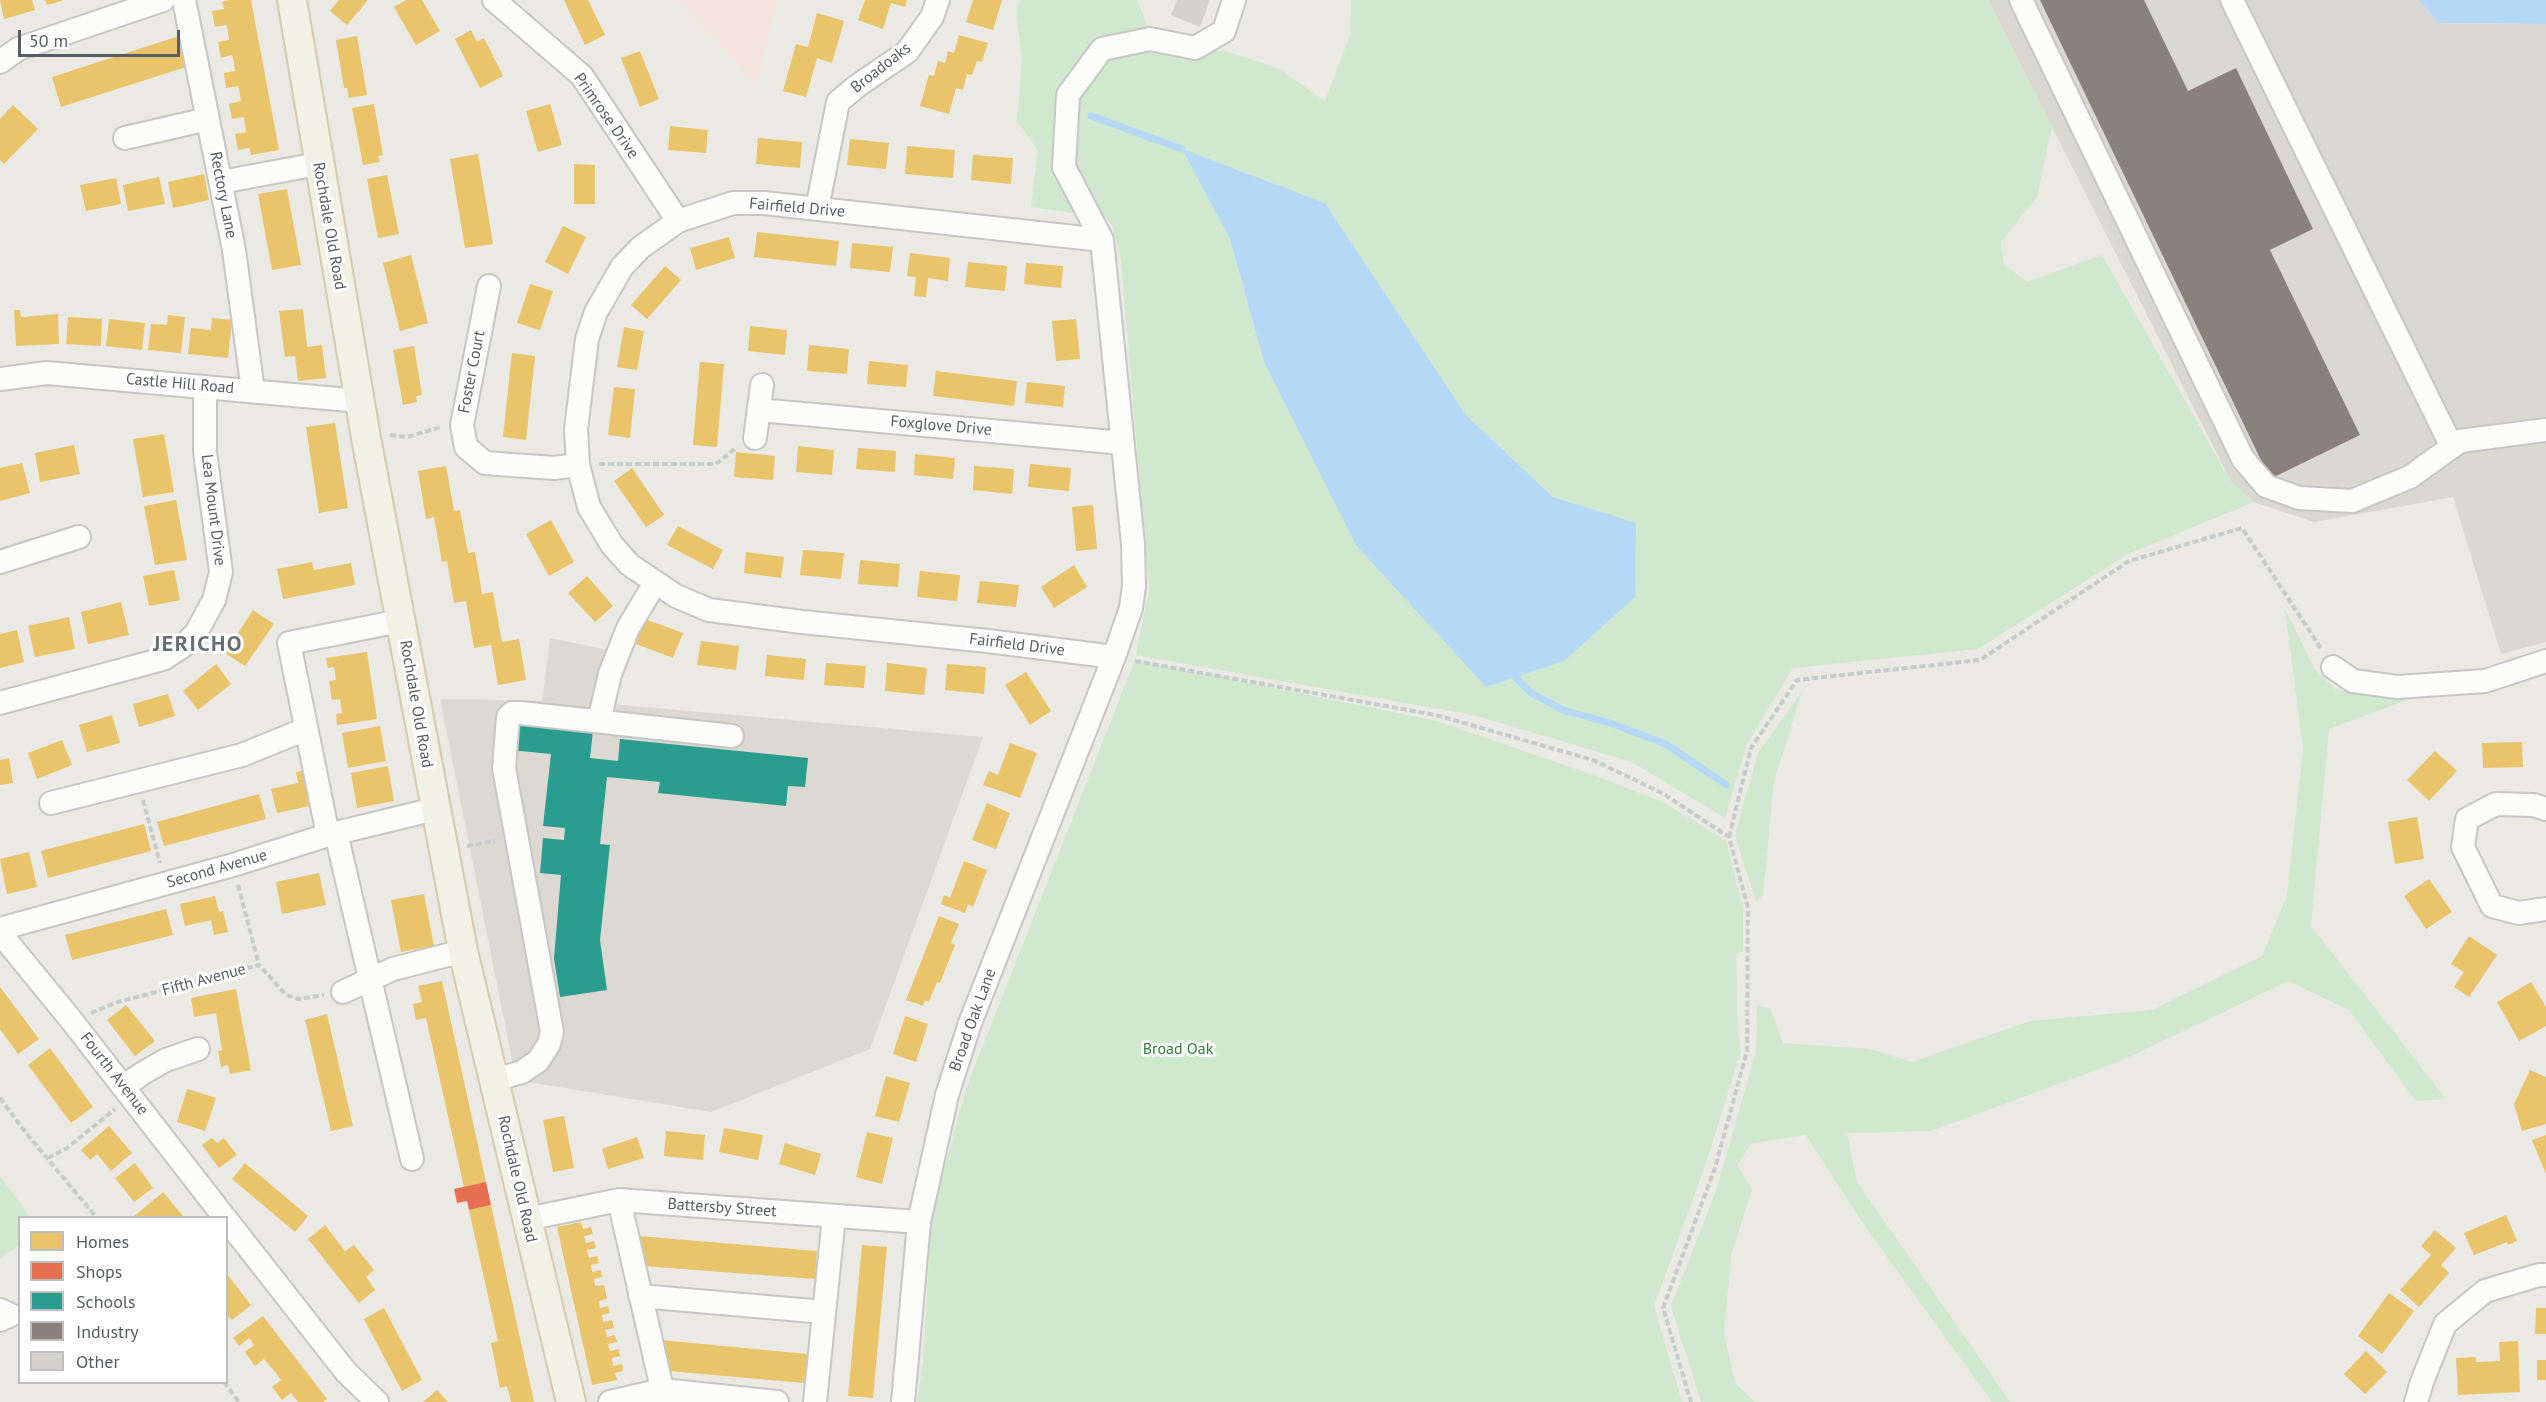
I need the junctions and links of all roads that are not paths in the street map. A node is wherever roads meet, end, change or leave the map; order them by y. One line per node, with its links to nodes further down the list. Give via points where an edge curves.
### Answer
1 (164, 0): 9 (street, via 18,49)
2 (184, 0): 10 (street, Rectory Lane)
3 (292, 0): 12 (main road, Rochdale Old Road)
4 (494, 0): 15 (street, Primrose Drive, via 582,76)
5 (938, 0): 14 (street, Broadoaks, via 932,17 907,52 838,102)
6 (1234, 0): 16 (street, via 1224,31 1195,48 1150,39 1102,49 1068,95 1064,166)
7 (2021, 0): 27 (street, via 2243,459 2266,486 2299,498 2352,501 2410,477)
8 (2232, 0): 27 (street)
9 (0, 62)
10 (208, 119): 11 (street, via 159,140); 13 (street, Rectory Lane)
11 (125, 138)
12 (318, 164): 13 (street); 22 (main road, Rochdale Old Road)
13 (221, 182): 21 (street, Rectory Lane)
14 (817, 209): 15 (street, Fairfield Drive, via 733,203); 16 (street, Fairfield Drive)
15 (678, 221): 28 (street, Fairfield Drive, via 640,248 622,267 596,312 580,382)
16 (1102, 240): 26 (street)
17 (489, 286): 28 (street, Foster Court, via 462,428 466,447 485,463 554,468)
18 (0, 379): 20 (street, Castle Hill Road, via 48,373)
19 (762, 385): 23 (street)
20 (205, 387): 21 (street, Castle Hill Road); 36 (street, Lea Mount Drive, via 205,452 221,573 214,600 196,633 163,659)
21 (253, 391): 22 (street, Castle Hill Road)
22 (360, 401): 32 (main road, Rochdale Old Road)
23 (759, 410): 25 (street); 26 (street, Foxglove Drive)
24 (2546, 430): 27 (street, via 2460,441)
25 (755, 438)
26 (1123, 442): 33 (street, via 1134,586 1131,608)
27 (2452, 447)
28 (578, 465): 31 (street, Fairfield Drive, via 590,507 612,545 630,565)
29 (79, 537): 30 (street)
30 (0, 562)
31 (655, 583): 33 (street, Fairfield Drive, via 709,610); 37 (street, via 628,628 610,674)
32 (400, 621): 38 (street, via 289,643); 41 (main road, Rochdale Old Road)
33 (1114, 657): 58 (street, Broad Oak Lane, via 970,1023 947,1095)
34 (2546, 661): 35 (street, via 2485,681 2397,687 2353,681)
35 (2333, 667)
36 (0, 703)
37 (599, 721): 39 (street); 50 (street, via 521,713 508,717 504,768 552,1032 538,1060 522,1072)
38 (306, 729): 40 (street, via 242,755); 43 (street)
39 (732, 736)
40 (51, 803)
41 (435, 809): 43 (street, Second Avenue); 46 (main road, Rochdale Old Road)
42 (2546, 809): 44 (street, via 2496,804 2467,819 2463,847 2492,906 2519,913)
43 (332, 834): 45 (street, Second Avenue); 47 (street)
44 (2546, 909)
45 (0, 931): 51 (street, Fourth Avenue)
46 (463, 951): 47 (street, via 393,969); 50 (main road, Rochdale Old Road)
47 (369, 980): 48 (street); 52 (street)
48 (343, 992)
49 (198, 1049): 51 (street, via 143,1072)
50 (494, 1080): 56 (main road, Rochdale Old Road)
51 (127, 1092): 54 (street, Fourth Avenue)
52 (412, 1159)
53 (619, 1200): 55 (street, Battersby Street); 56 (street, Battersby Street); 60 (street)
54 (224, 1216)
55 (834, 1216): 58 (street, Battersby Street); 62 (street)
56 (527, 1219): 66 (main road, Rochdale Old Road)
57 (228, 1221): 65 (street, Fourth Avenue, via 346,1372)
58 (919, 1222): 70 (street, Broad Oak Lane)
59 (2546, 1275): 71 (street, via 2485,1291 2445,1324)
60 (640, 1296): 62 (street); 64 (street)
61 (0, 1310): 63 (street, via 11,1315)
62 (824, 1312): 69 (street)
63 (0, 1320)
64 (664, 1396): 67 (street); 68 (street)
65 (377, 1402)
66 (571, 1402)
67 (610, 1402)
68 (777, 1402)
69 (815, 1402)
70 (903, 1402)
71 (2416, 1402)

